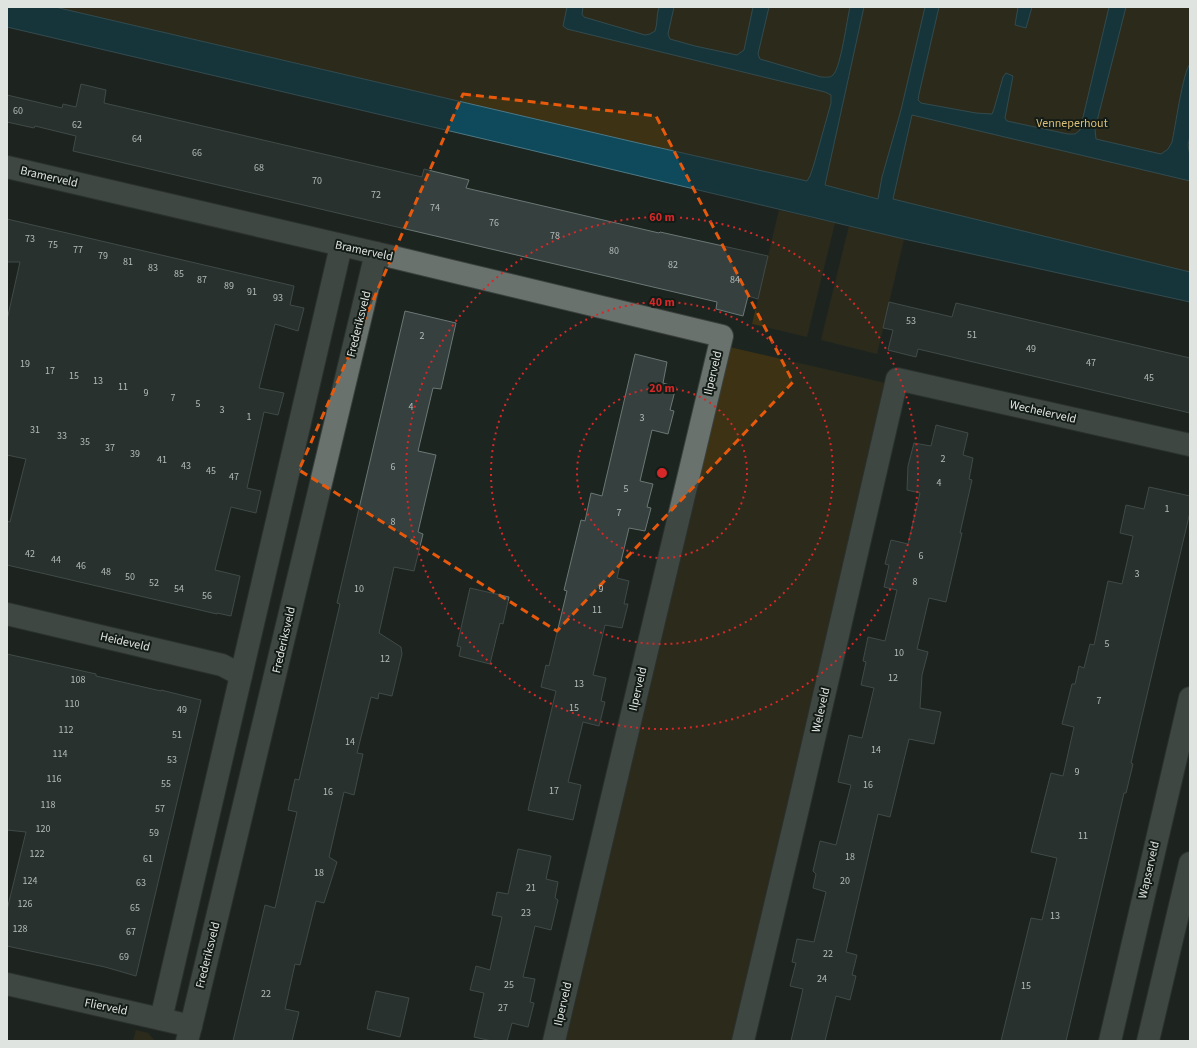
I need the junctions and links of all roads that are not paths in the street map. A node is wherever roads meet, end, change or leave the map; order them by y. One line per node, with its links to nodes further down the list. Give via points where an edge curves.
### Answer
1 (7, 167): 2 (street, Bramerveld)
2 (341, 246): 3 (street, Bramerveld); 8 (street)
3 (376, 253): 4 (street, Bramerveld); 14 (street, Frederiksveld)
4 (722, 336): 15 (street, Ilperveld)
5 (897, 379): 6 (street, Wechelerveld); 16 (street, Weleveld)
6 (1190, 445)
7 (7, 614): 8 (street, Heideveld, via 222,665)
8 (241, 675): 13 (street)
9 (1190, 698): 17 (street, Wapserveld)
10 (1190, 863): 11 (street)
11 (1186, 905): 18 (street)
12 (7, 984): 13 (street, Flierveld)
13 (161, 1019): 14 (street, Flierveld)
14 (189, 1034)
15 (554, 1041)
16 (743, 1041)
17 (1110, 1041)
18 (1148, 1041)

